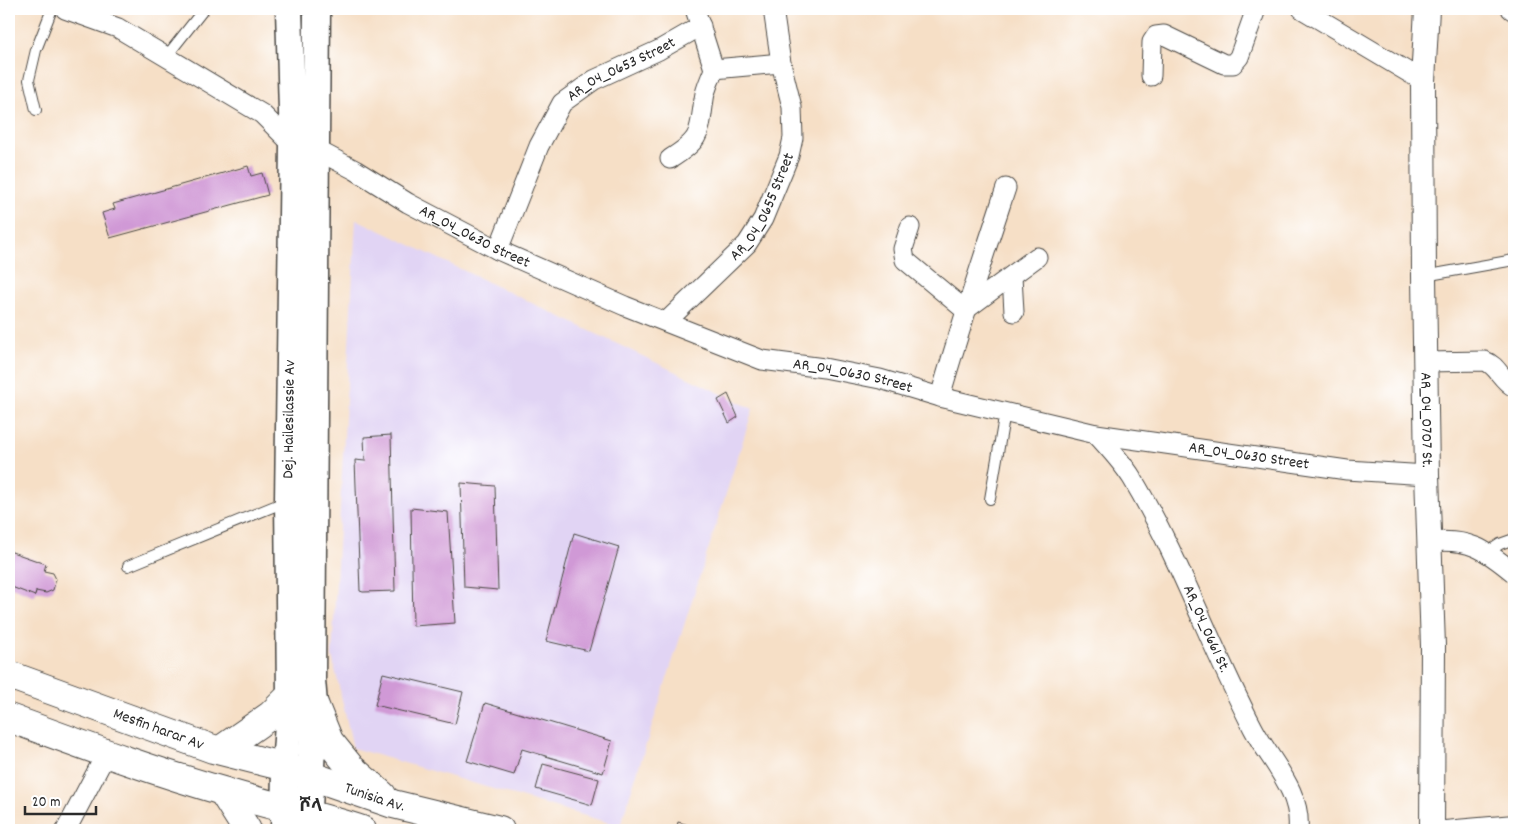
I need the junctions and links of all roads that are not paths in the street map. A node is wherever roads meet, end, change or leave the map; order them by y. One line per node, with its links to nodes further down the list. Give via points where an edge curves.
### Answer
1 (52, 9): 16 (lane, via 36,50 29,80)
2 (65, 9): 11 (street, AR_04_0630 Street, via 118,28)
3 (204, 9): 11 (lane)
4 (289, 9): 17 (main road, Dej. Hailesilassie Av)
5 (317, 9): 17 (main road, Dej. Hailesilassie Av)
6 (773, 9): 12 (street, AR_04_0655 Street)
7 (1256, 9): 14 (street, via 1239,57 1233,64 1224,64 1164,34 1156,36 1152,42)
8 (1302, 9): 15 (street)
9 (1427, 9): 15 (street, AR_04_0707 St.)
10 (698, 17): 13 (street); 21 (street, AR_04_0653 Street, via 659,50 594,80 562,103 539,146)
11 (166, 57): 17 (street, AR_04_0630 Street, via 262,114)
12 (781, 64): 13 (street); 28 (street, AR_04_0655 Street, via 792,107 793,138 789,156 763,219 747,244)
13 (714, 69): 18 (street, via 704,97 698,136 690,147)
14 (1151, 76)
15 (1423, 81): 24 (street, AR_04_0707 St.)
16 (36, 110)
17 (305, 147): 21 (street, AR_04_0630 Street, via 355,170 408,203); 36 (main road, Dej. Hailesilassie Av); 43 (main road, Dej. Hailesilassie Av, via 312,680)
18 (670, 159)
19 (1006, 188): 26 (street)
20 (910, 227): 26 (street, via 903,249 905,260)
21 (498, 250): 28 (street, AR_04_0630 Street)
22 (1037, 257): 25 (street)
23 (1514, 260): 24 (lane)
24 (1424, 276): 29 (street, AR_04_0707 St.)
25 (1012, 277): 26 (street); 27 (street)
26 (965, 310): 31 (street)
27 (1014, 312)
28 (667, 322): 31 (street, AR_04_0630 Street, via 762,360 880,379)
29 (1426, 362): 30 (street, via 1485,361 1493,364 1500,376); 34 (street, AR_04_0707 St.)
30 (1514, 388)
31 (940, 398): 32 (street, AR_04_0630 Street)
32 (1006, 412): 33 (street, AR_04_0630 Street); 35 (lane)
33 (1096, 434): 34 (street, AR_04_0630 Street, via 1347,470); 57 (street, AR_04_0661 St., via 1132,478 1167,543 1253,729 1292,794 1298,810)
34 (1427, 475): 38 (street, AR_04_0707 St.)
35 (990, 499)
36 (288, 500): 40 (lane); 43 (main road, Dej. Hailesilassie Av)
37 (1514, 540): 39 (lane)
38 (1430, 542): 39 (street, via 1466,542); 52 (street, AR_04_0707 St.)
39 (1488, 552): 41 (street)
40 (128, 566)
41 (1514, 573)
42 (9, 675): 45 (main road, Mesfin harar Av, via 213,749)
43 (302, 700): 45 (main road, via 271,715); 47 (main road, Dej. Hailesilassie Av); 49 (main road, via 351,768)
44 (9, 718): 46 (main road)
45 (222, 749): 47 (main road, Mesfin harar Av)
46 (106, 754): 48 (main road); 53 (street)
47 (298, 771): 49 (main road, Tunisia Av.); 50 (main road, Dej. Hailesilassie Av)
48 (223, 792): 50 (main road); 54 (main road)
49 (393, 804): 56 (main road, Tunisia Av.)
50 (297, 820): 55 (main road)
51 (1514, 820): 52 (lane)
52 (1433, 829)
53 (66, 830)
54 (247, 830)
55 (362, 830)
56 (500, 830)
57 (1298, 830)

